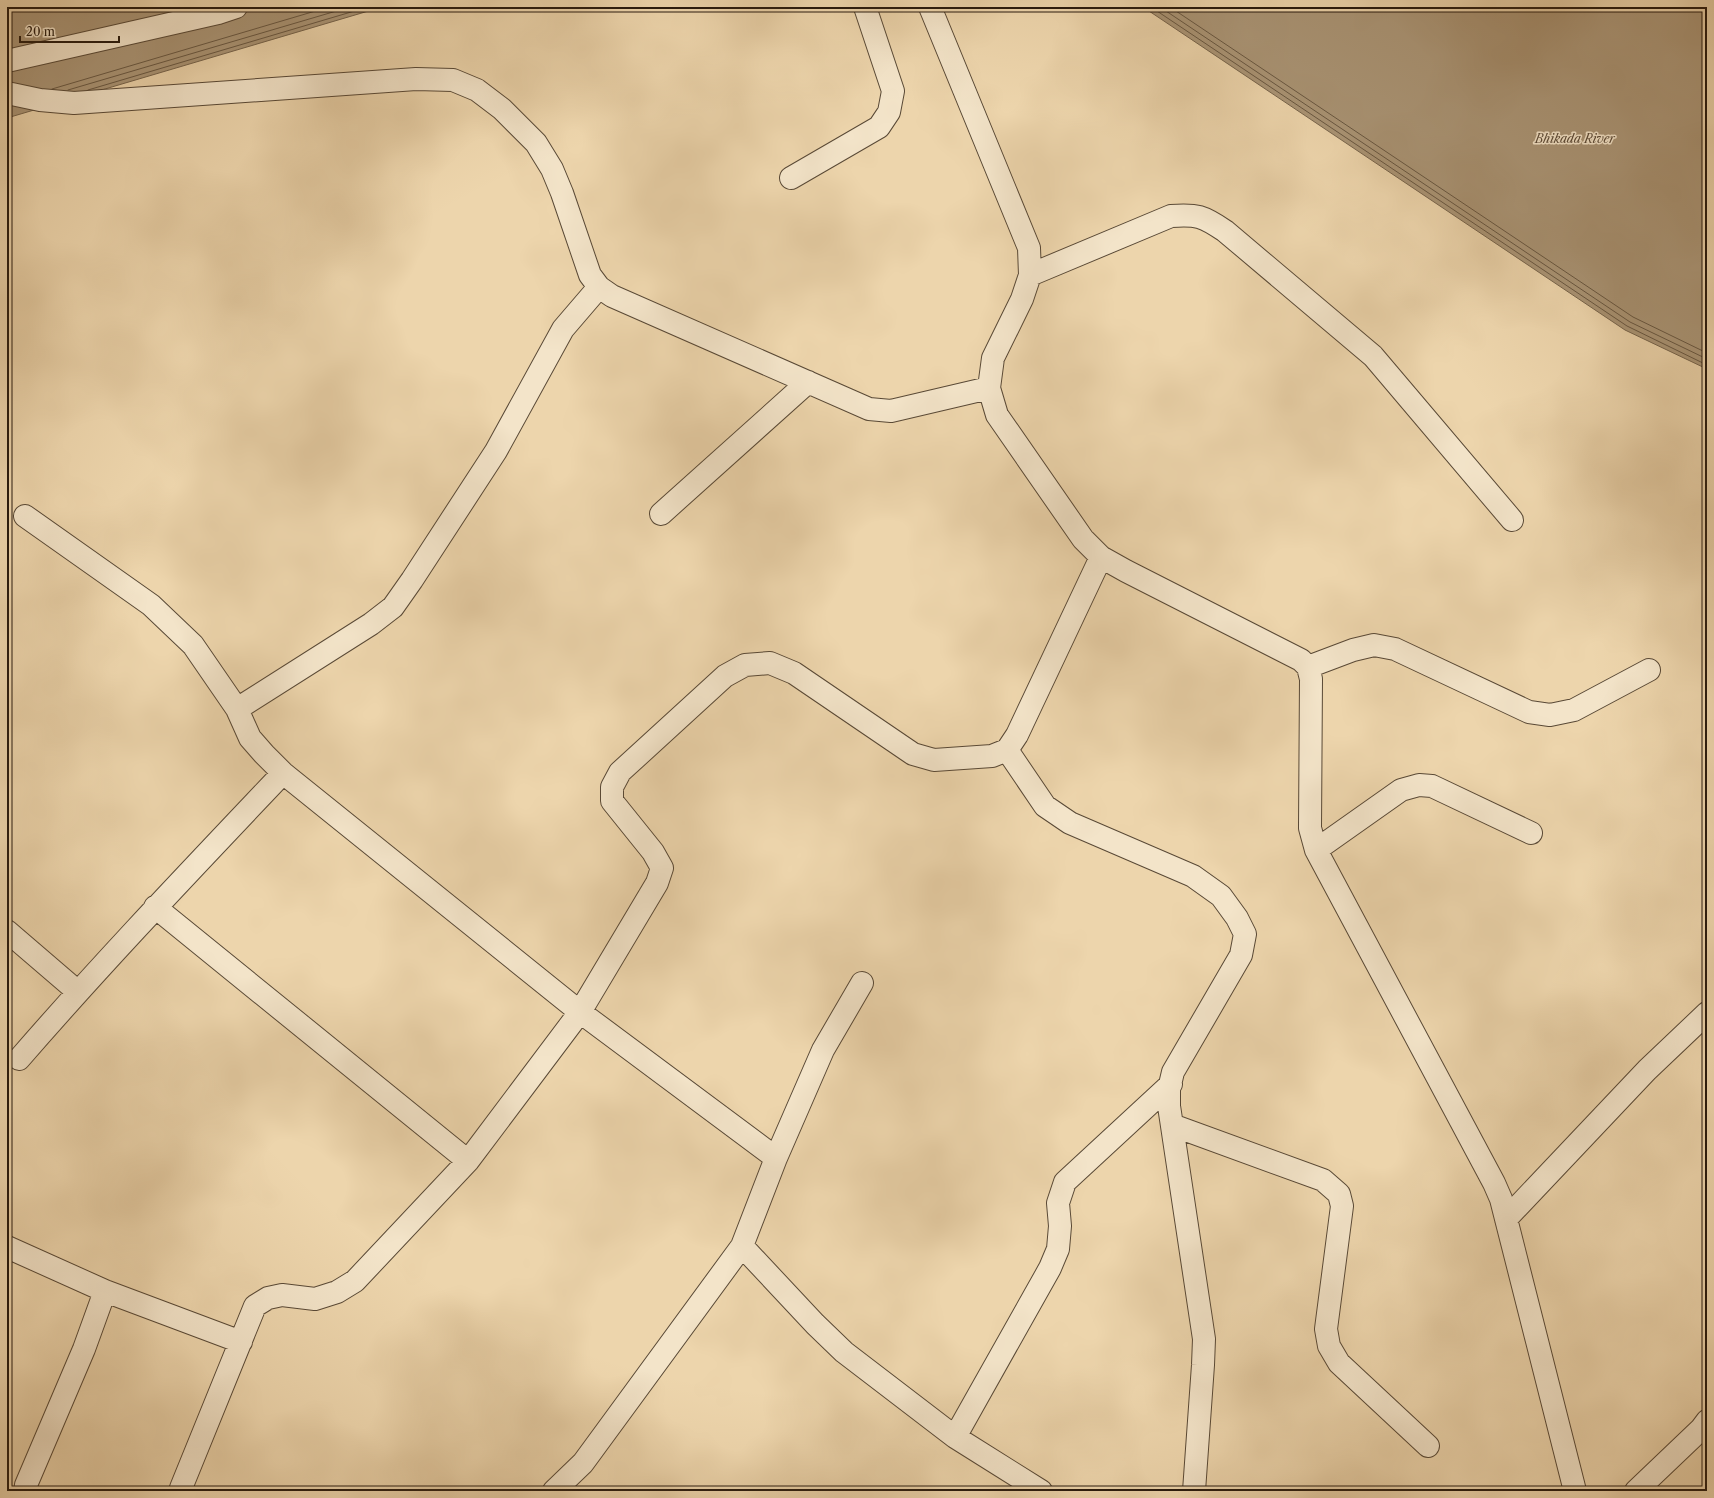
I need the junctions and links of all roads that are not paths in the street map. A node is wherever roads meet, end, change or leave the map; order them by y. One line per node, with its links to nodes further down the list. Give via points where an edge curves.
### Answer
1 (236, 7): 4 (street)
2 (865, 7): 6 (street, via 893,91 889,112 879,127)
3 (930, 7): 7 (street, via 1029,248)
4 (7, 61)
5 (7, 93): 8 (street, via 40,100 74,103 408,80 453,80 477,90 502,109 536,143 552,169 590,275)
6 (791, 178)
7 (1030, 275): 10 (street, via 1022,299 993,358); 13 (street, via 1171,216 1193,214 1210,221 1373,356)
8 (599, 287): 9 (street, via 612,296); 17 (street, via 563,329 496,451 393,606 371,624)
9 (808, 382): 10 (street, via 869,409 891,411); 11 (street)
10 (989, 388): 14 (street, via 997,415 1083,540)
11 (661, 514)
12 (25, 516): 17 (street, via 161,614 193,645)
13 (1512, 520)
14 (1101, 557): 15 (street, via 1301,660); 18 (street, via 1017,735)
15 (1308, 667): 16 (street, via 1374,645 1395,649 1529,712 1550,715 1574,710); 21 (street, via 1311,679 1310,828)
16 (1649, 670)
17 (237, 708): 19 (street, via 250,738)
18 (1007, 750): 26 (street, via 992,756 934,760 913,754 794,673 770,663 745,665 725,676 620,772 612,787 612,801 653,852 662,868 657,883); 29 (street, via 1045,806 1070,823 1193,876 1221,896 1245,934 1241,955 1173,1072)
19 (283, 773): 22 (street); 26 (street)
20 (1531, 833): 21 (street, via 1432,786 1419,785 1401,790)
21 (1316, 850): 33 (street, via 1494,1183)
22 (156, 907): 25 (street); 32 (street)
23 (7, 930): 25 (street)
24 (862, 983): 31 (street, via 823,1050)
25 (78, 992): 28 (street)
26 (580, 1012): 31 (street); 32 (street)
27 (1707, 1012): 33 (street, via 1647,1070)
28 (19, 1059)
29 (1171, 1084): 30 (street, via 1168,1106); 39 (street, via 1065,1182 1058,1203 1058,1249 1050,1268)
30 (1172, 1125): 40 (street, via 1323,1180 1339,1194 1342,1206 1326,1329 1329,1346 1339,1363); 45 (street, via 1204,1339)
31 (776, 1158): 34 (street)
32 (468, 1161): 37 (street, via 355,1281 337,1292 314,1299 282,1295 268,1298 255,1306)
33 (1506, 1219): 46 (street)
34 (742, 1246): 39 (street, via 844,1352); 43 (street, via 582,1463)
35 (7, 1247): 36 (street)
36 (105, 1291): 37 (street); 42 (street, via 84,1349)
37 (241, 1342): 41 (street)
38 (1705, 1428): 47 (street)
39 (955, 1437): 44 (street)
40 (1428, 1446)
41 (181, 1488)
42 (25, 1491)
43 (554, 1491)
44 (1041, 1491)
45 (1194, 1491)
46 (1575, 1491)
47 (1636, 1491)

